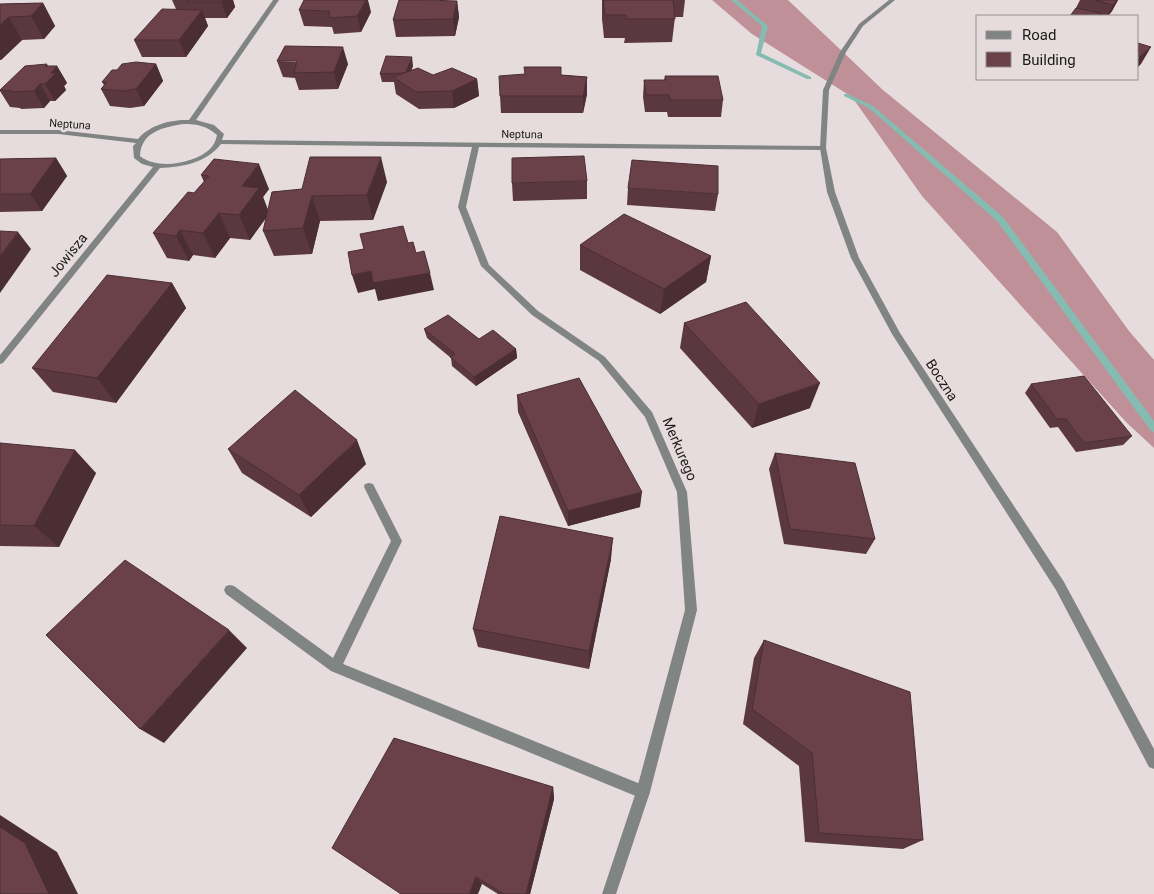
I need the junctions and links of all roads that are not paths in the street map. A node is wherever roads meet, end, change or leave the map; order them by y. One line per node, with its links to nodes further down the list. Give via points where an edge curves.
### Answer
1 (276, 0): 3 (street)
2 (892, 0): 8 (street, Boczna, via 861,26 843,52 826,90)
3 (192, 121): 5 (street, via 171,123 152,130); 6 (street, via 216,127 221,134)
4 (0, 132): 5 (street, Neptuna, via 58,132)
5 (138, 141): 9 (street, via 134,149 136,157 144,163)
6 (220, 142): 7 (street, Neptuna); 9 (street, via 212,152 196,160)
7 (476, 144): 8 (street, Neptuna); 16 (street, Merkurego, via 462,207 484,266 536,313 602,359 649,415 682,492 691,610)
8 (823, 148): 15 (street, Boczna, via 831,192 855,258 896,334 1060,586)
9 (158, 166): 10 (street, Jowisza)
10 (3, 353): 11 (street, Jowisza)
11 (0, 361)
12 (369, 486): 14 (street, via 397,541)
13 (230, 590): 14 (street)
14 (335, 667): 16 (street)
15 (1154, 762)
16 (643, 792): 17 (street, Merkurego)
17 (609, 894)

